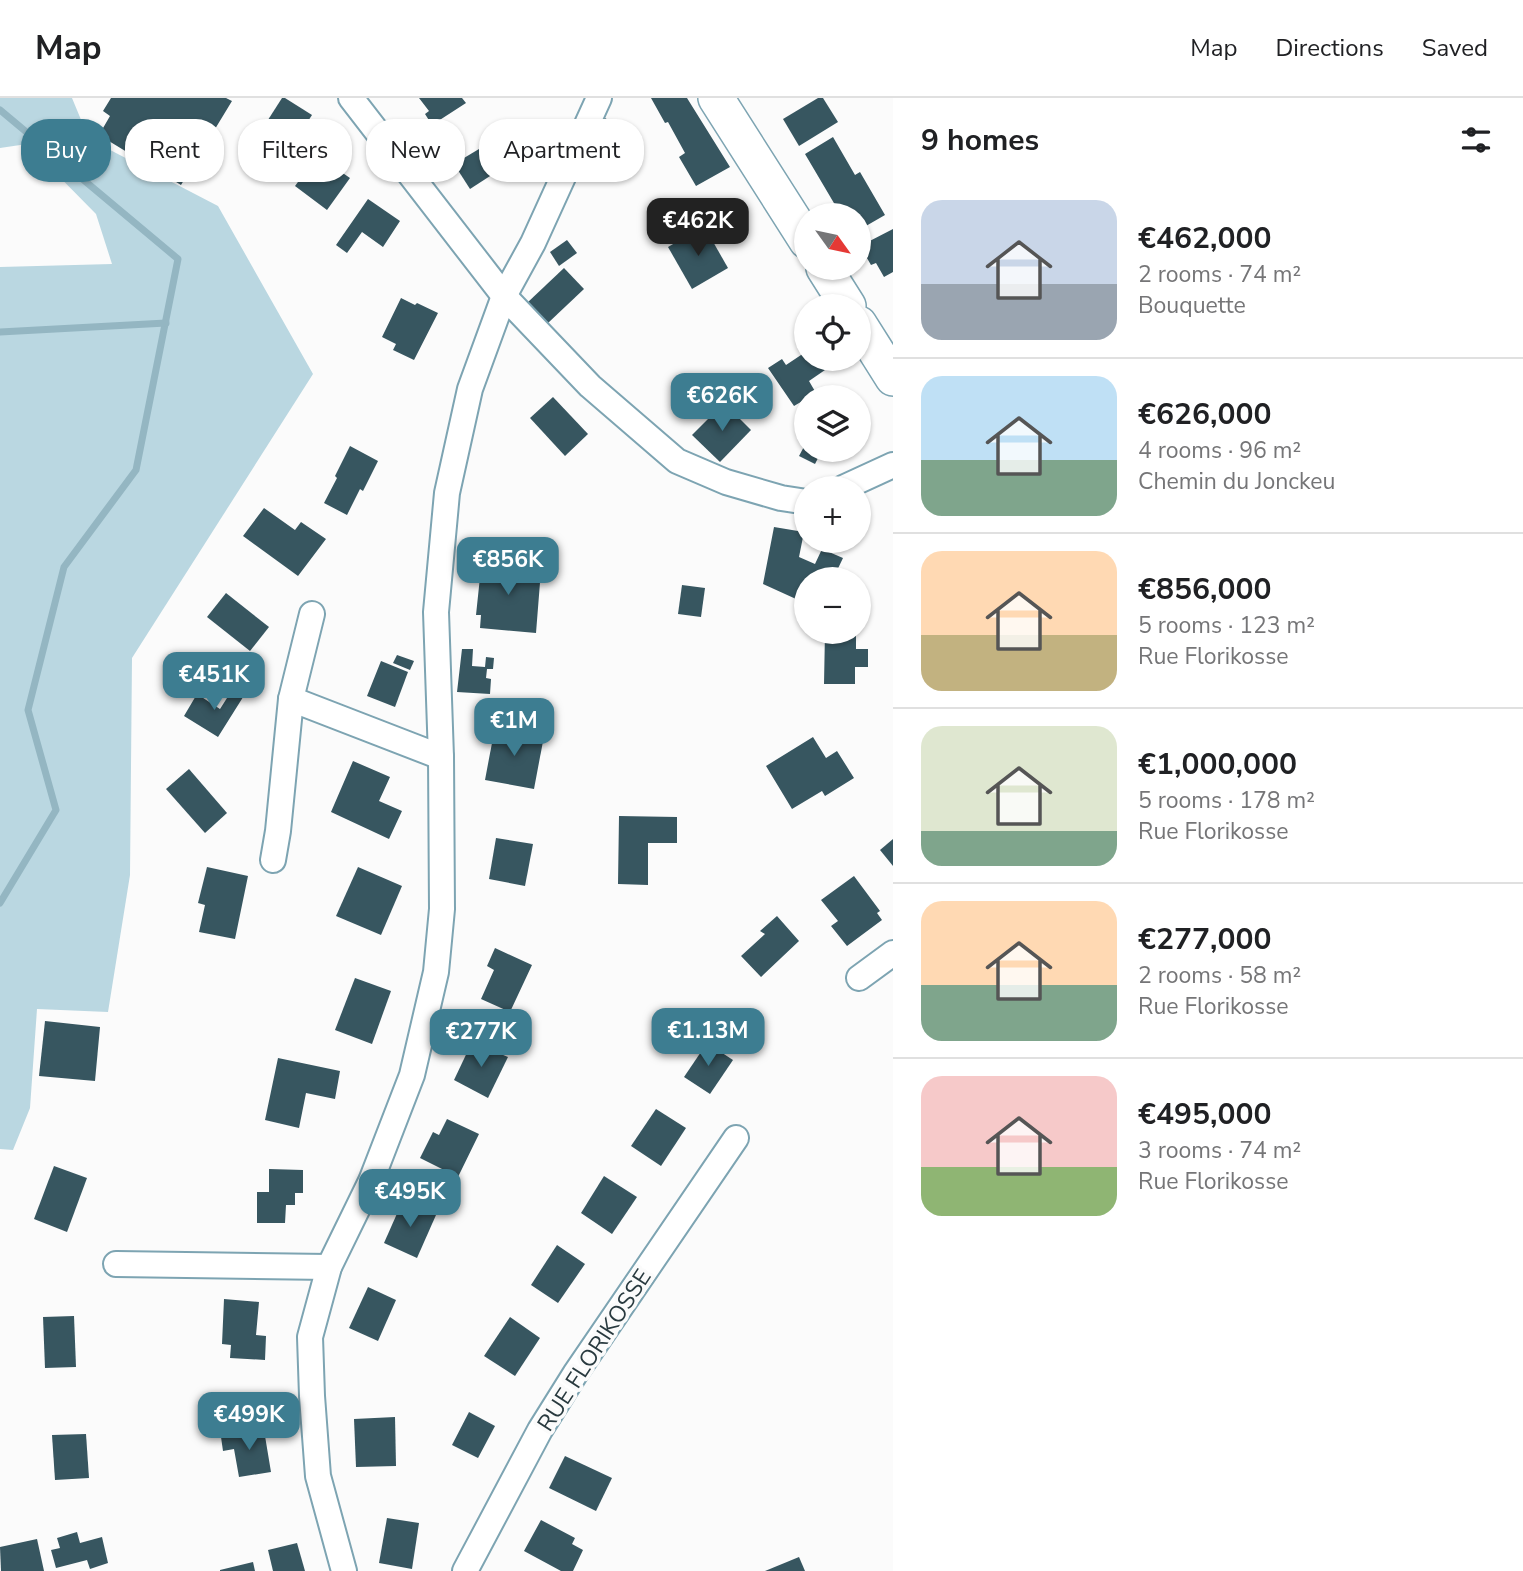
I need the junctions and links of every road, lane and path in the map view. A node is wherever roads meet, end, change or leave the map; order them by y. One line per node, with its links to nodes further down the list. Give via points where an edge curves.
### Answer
1 (351, 98): 5 (street)
2 (599, 98): 5 (street)
3 (716, 98): 4 (main road)
4 (794, 221)
5 (504, 296): 10 (street, via 590,386 677,461 726,482); 13 (street, via 470,389 447,494 436,612)
6 (871, 343): 7 (main road)
7 (893, 378)
8 (893, 464): 9 (street)
9 (868, 476)
10 (794, 500)
11 (312, 614): 12 (street)
12 (291, 699): 13 (street); 14 (street)
13 (441, 757): 19 (street, via 442,909 436,972 412,1075 371,1181)
14 (272, 860)
15 (893, 953): 16 (street)
16 (859, 978)
17 (736, 1138): 21 (street, RUE FLORIKOSSE, via 575,1374)
18 (116, 1264): 19 (street)
19 (328, 1267): 20 (street, via 310,1337 312,1396 318,1476)
20 (344, 1571)
21 (465, 1571)

